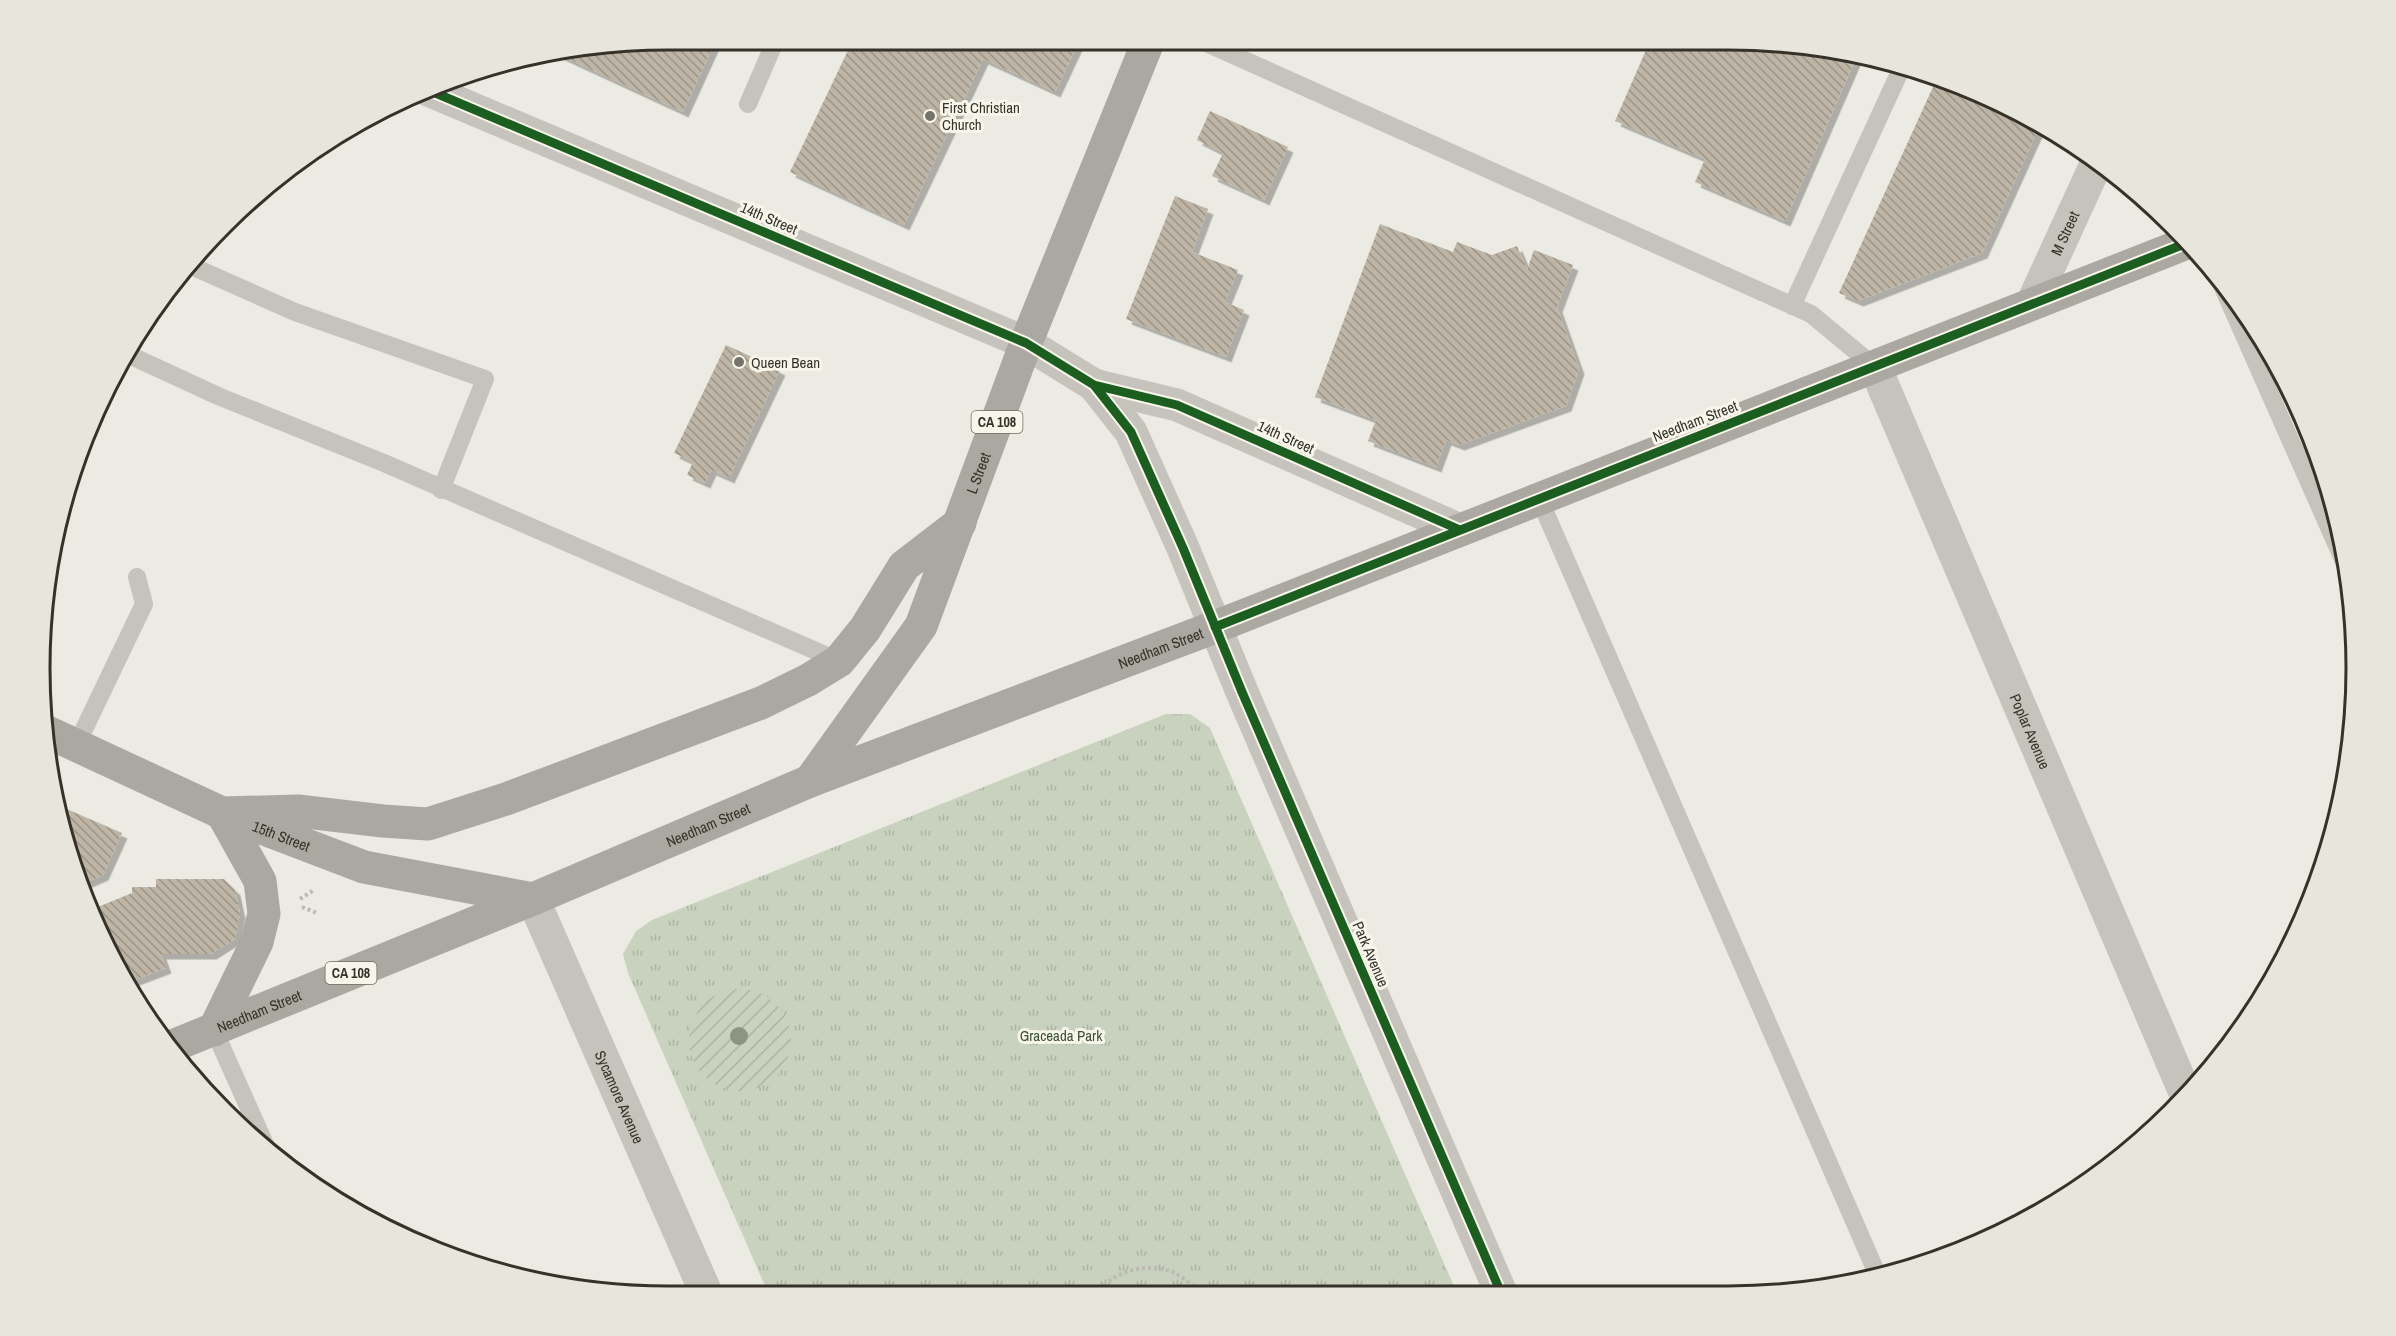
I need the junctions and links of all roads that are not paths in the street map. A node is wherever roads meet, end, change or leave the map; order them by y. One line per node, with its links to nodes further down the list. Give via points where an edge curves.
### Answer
1 (771, 50): 6 (lane)
2 (1145, 50): 13 (main road, L Street / CA 108)
3 (1222, 50): 11 (lane)
4 (1899, 74): 11 (lane)
5 (444, 92): 13 (street, 14th Street)
6 (748, 104)
7 (2094, 169): 10 (street, M Street)
8 (2179, 246): 10 (main road, Needham Street)
9 (196, 268): 17 (lane, via 295,312 485,379)
10 (2032, 304): 15 (main road, Needham Street)
11 (1792, 306): 15 (lane, via 1811,314)
12 (2234, 313): 21 (lane)
13 (1026, 343): 16 (street, 14th Street); 19 (main road, L Street / CA 108)
14 (133, 357): 17 (lane)
15 (1875, 367): 18 (main road, Needham Street); 32 (street, Poplar Avenue)
16 (1094, 385): 20 (street, 14th Street, via 1176,405); 23 (street, 14th Street, via 1131,432)
17 (441, 490): 24 (lane)
18 (1539, 498): 20 (main road, Needham Street); 34 (lane)
19 (960, 523): 24 (main road, via 904,566 865,629); 27 (main road, L Street / CA 108, via 921,626)
20 (1460, 530): 23 (main road, Needham Street)
21 (2331, 533)
22 (137, 577): 26 (lane, via 144,604)
23 (1215, 627): 27 (main road, Needham Street); 36 (street, Park Avenue)
24 (839, 661): 28 (main road, via 761,703 506,799 428,824 298,811)
25 (54, 735): 26 (main road, 15th Street)
26 (76, 746): 28 (main road, 15th Street)
27 (810, 781): 29 (main road, Needham Street / CA 108)
28 (222, 813): 29 (main road, 15th Street, via 364,867); 30 (main road, via 260,882 264,914 257,942)
29 (533, 899): 30 (main road, Needham Street / CA 108); 35 (street, Sycamore Avenue)
30 (214, 1030): 31 (main road, Needham Street / CA 108); 33 (lane)
31 (177, 1044)
32 (2183, 1087)
33 (260, 1133)
34 (1875, 1268)
35 (703, 1286)
36 (1498, 1286)

